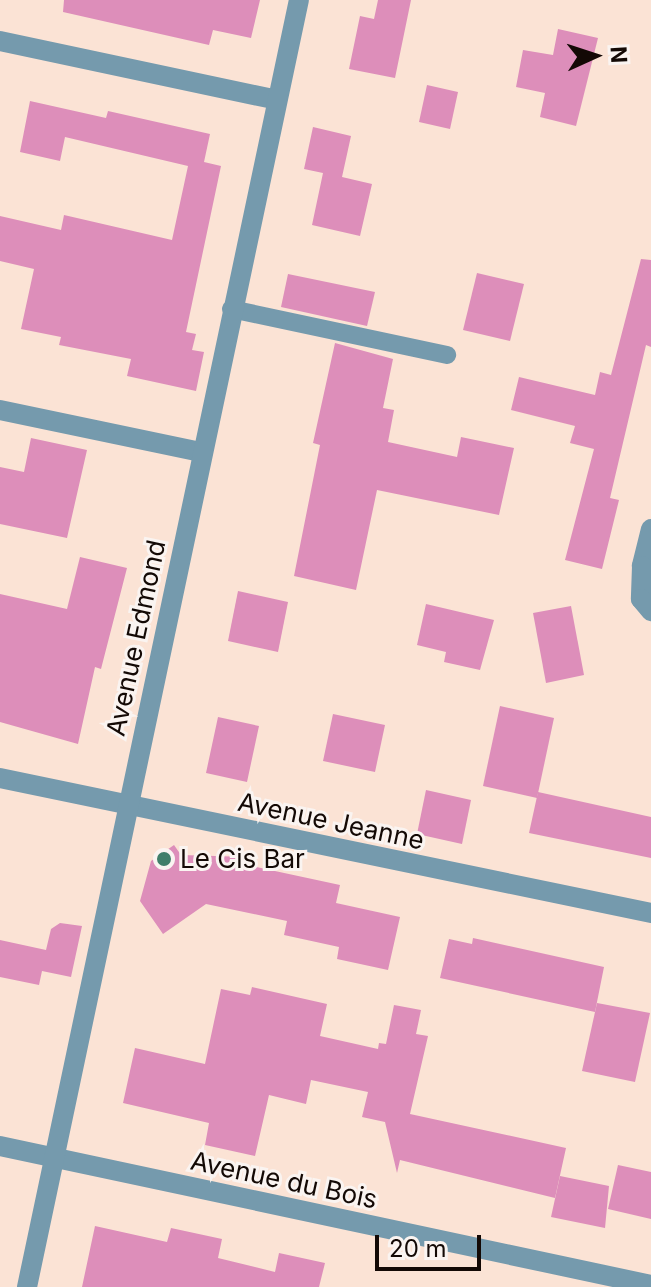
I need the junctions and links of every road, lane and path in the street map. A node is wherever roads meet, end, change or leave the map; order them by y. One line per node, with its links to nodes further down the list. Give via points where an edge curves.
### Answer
1 (299, 0): 3 (street, Avenue Edmond)
2 (0, 41): 3 (street)
3 (277, 100): 4 (street, Avenue Edmond)
4 (231, 309): 5 (lane); 7 (street, Avenue Edmond)
5 (447, 355)
6 (0, 410): 7 (street)
7 (201, 452): 11 (street, Avenue Edmond)
8 (651, 529): 9 (street, via 641,599)
9 (651, 611)
10 (0, 778): 11 (street, Avenue Jeanne)
11 (128, 806): 12 (street, Avenue Jeanne); 14 (street, Avenue Edmond)
12 (651, 913)
13 (0, 1146): 14 (street, Avenue du Bois)
14 (55, 1158): 15 (street, Avenue du Bois); 16 (street, Avenue Edmond)
15 (651, 1285)
16 (27, 1287)

